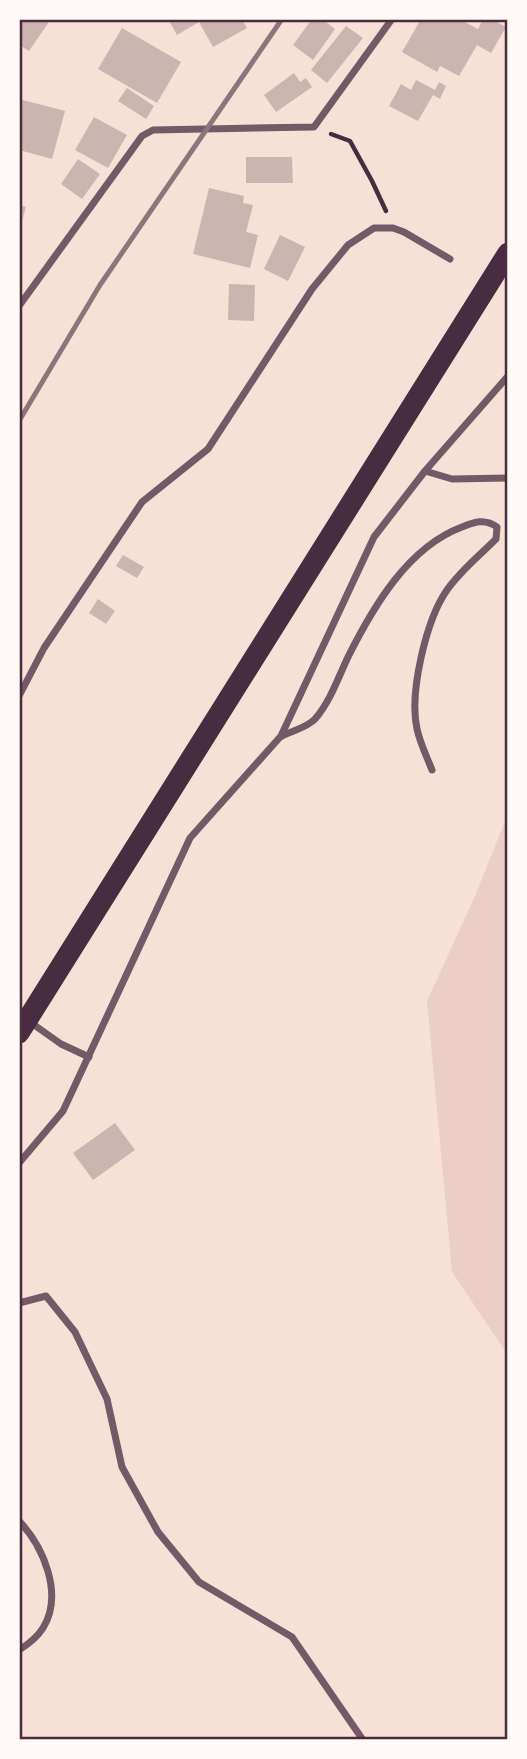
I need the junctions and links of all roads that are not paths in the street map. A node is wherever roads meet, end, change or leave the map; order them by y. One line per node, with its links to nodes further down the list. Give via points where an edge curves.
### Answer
1 (392, 19): 4 (street, via 314,127 153,130 142,136)
2 (508, 253): 12 (highway)
3 (450, 260): 8 (street, via 393,228 374,228 348,245 312,289 208,449 142,502 44,648)
4 (19, 306)
5 (508, 376): 6 (street)
6 (425, 471): 7 (street, via 452,478); 9 (street, via 374,537)
7 (508, 478)
8 (19, 696)
9 (282, 736): 10 (street, via 313,722 325,706 349,654 410,561 446,533 478,520 492,523 497,527 496,539 447,589 430,623 419,662 417,730); 13 (street, via 190,838)
10 (432, 770)
11 (19, 1015): 13 (street)
12 (19, 1033)
13 (89, 1057): 14 (street, via 63,1111)
14 (19, 1163)
15 (19, 1303): 18 (street, via 46,1296 75,1332 107,1399 122,1467 158,1532 199,1582 292,1637)
16 (19, 1521): 17 (street, via 46,1561 52,1601 43,1628)
17 (19, 1650)
18 (363, 1740)

